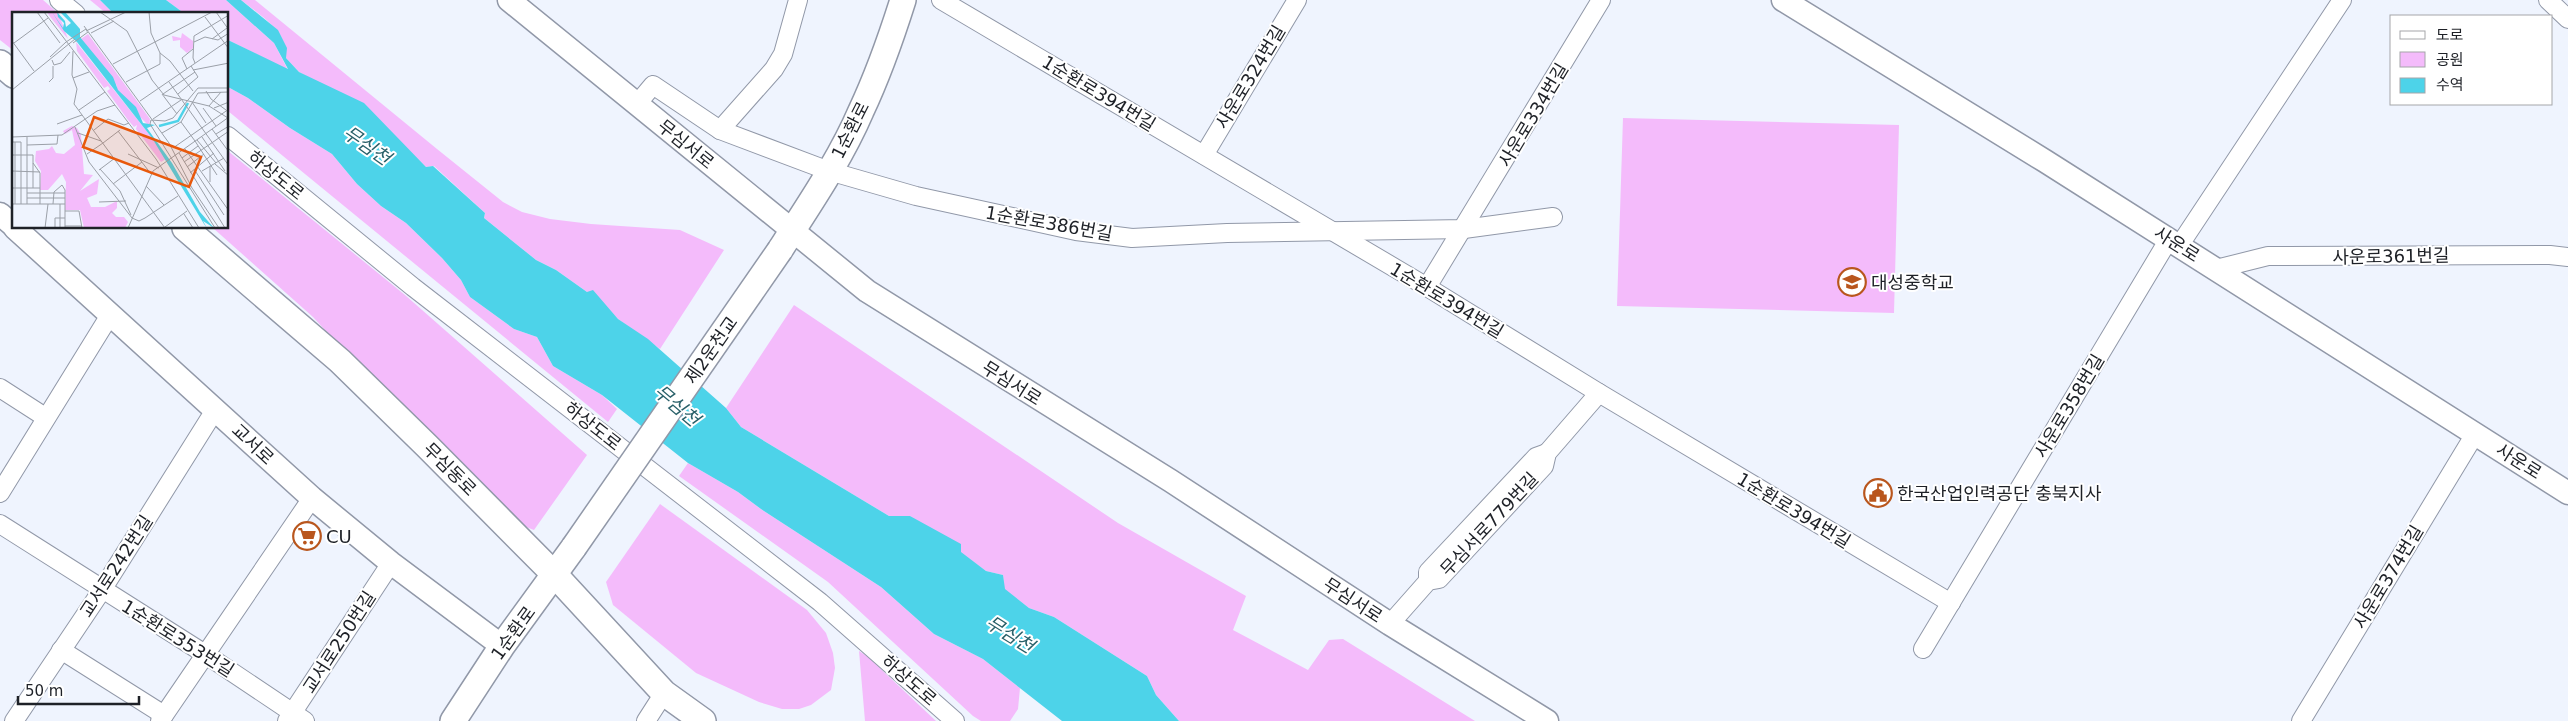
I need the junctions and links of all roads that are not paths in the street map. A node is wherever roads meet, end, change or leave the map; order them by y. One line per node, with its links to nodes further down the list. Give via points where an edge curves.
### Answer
1 (59, 0): 11 (street)
2 (509, 0): 15 (street, 무심서로)
3 (798, 0): 16 (street, via 783,54 774,69)
4 (903, 0): 19 (main road, 1순환로, via 861,113)
5 (942, 0): 18 (street, 1순환로394번길)
6 (1297, 0): 18 (street, 사운로324번길)
7 (1601, 0): 25 (street, 사운로334번길)
8 (2342, 0): 28 (street, 사운로358번길)
9 (2548, 0): 12 (street)
10 (1796, 3): 28 (street, 사운로)
11 (74, 12)
12 (2568, 19)
13 (0, 63): 14 (main road)
14 (12, 73)
15 (637, 104): 16 (street, 1순환로386번길, via 653,85); 27 (street, 무심서로)
16 (720, 130): 19 (street, 1순환로386번길)
17 (229, 137): 59 (street, 하상도로, via 413,286 820,602)
18 (1204, 155): 26 (street, 1순환로394번길)
19 (829, 171): 26 (street, 1순환로386번길, via 916,196 1076,231 1132,238); 27 (main road, 1순환로)
20 (0, 214): 22 (street, 교서로)
21 (1553, 216): 25 (street)
22 (12, 225)
23 (16, 229): 32 (street, 교서로)
24 (186, 229): 44 (main road, 무심동로, via 340,362)
25 (1464, 229): 26 (street, 1순환로386번길); 31 (street, 사운로334번길)
26 (1335, 232): 31 (street, 1순환로394번길)
27 (786, 240): 42 (main road, 제2운천교, bridge); 47 (street, 무심서로, via 1171,481)
28 (2174, 242): 30 (street, 사운로); 46 (street, 사운로358번길)
29 (2568, 257): 30 (street, 사운로361번길, via 2268,256)
30 (2216, 269): 37 (street, 사운로)
31 (1427, 287): 34 (street, 1순환로394번길)
32 (110, 315): 35 (street, 교서로); 36 (street)
33 (0, 388): 36 (street)
34 (1599, 393): 46 (street, 1순환로394번길); 47 (street, 무심서로779번길, via 1547,453 1544,466 1439,579 1428,581)
35 (215, 410): 40 (street, 교서로); 45 (street, 교서로242번길)
36 (44, 417): 38 (street)
37 (2475, 434): 39 (street, 사운로); 61 (street, 사운로374번길)
38 (0, 493)
39 (2568, 493)
40 (312, 498): 43 (street, 교서로); 51 (street)
41 (0, 524): 45 (street, 1순환로353번길)
42 (574, 548): 44 (main road, 1순환로)
43 (391, 564): 48 (street, 교서로); 54 (street, 교서로250번길)
44 (555, 575): 48 (main road, 1순환로); 52 (main road, 무심동로)
45 (102, 590): 50 (street, 교서로242번길); 51 (street, 1순환로353번길)
46 (1950, 603): 49 (street, 사운로358번길)
47 (1390, 624): 60 (street, 무심서로)
48 (502, 646): 56 (main road, 1순환로)
49 (1923, 649)
50 (61, 650): 53 (street); 55 (street, 교서로242번길)
51 (205, 654): 53 (street); 54 (street, 1순환로353번길)
52 (664, 693): 57 (street); 58 (main road, 무심동로)
53 (162, 718)
54 (295, 718)
55 (14, 721)
56 (453, 721)
57 (646, 721)
58 (703, 721)
59 (955, 721)
60 (1546, 721)
61 (2301, 721)

